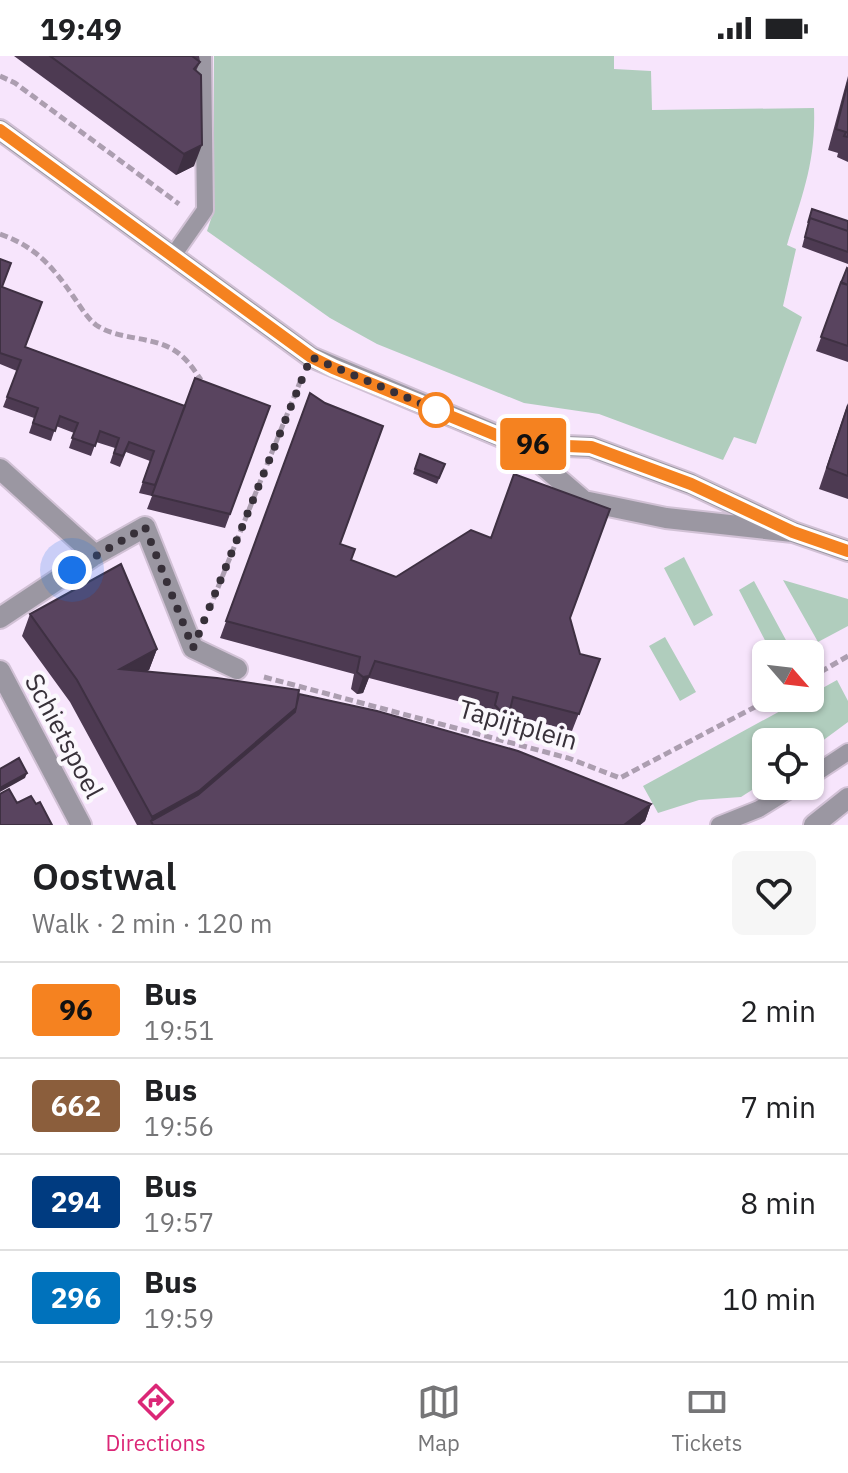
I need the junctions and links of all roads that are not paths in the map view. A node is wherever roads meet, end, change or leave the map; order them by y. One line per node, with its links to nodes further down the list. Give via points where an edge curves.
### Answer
1 (203, 56): 3 (lane, via 205,210)
2 (0, 130): 3 (street)
3 (172, 257): 4 (street, via 311,357)
4 (518, 444): 6 (street, via 591,447 691,484); 6 (street, via 584,501 666,518)
5 (0, 469): 8 (street)
6 (793, 532): 7 (street)
7 (848, 551)
8 (95, 555): 9 (street); 10 (street, via 145,527 193,648)
9 (0, 618)
10 (237, 669)
11 (0, 671): 16 (street, Schietspoel)
12 (848, 752): 13 (lane)
13 (824, 768)
14 (848, 798): 18 (street)
15 (773, 800): 17 (lane)
16 (81, 825)
17 (719, 825)
18 (814, 825)

